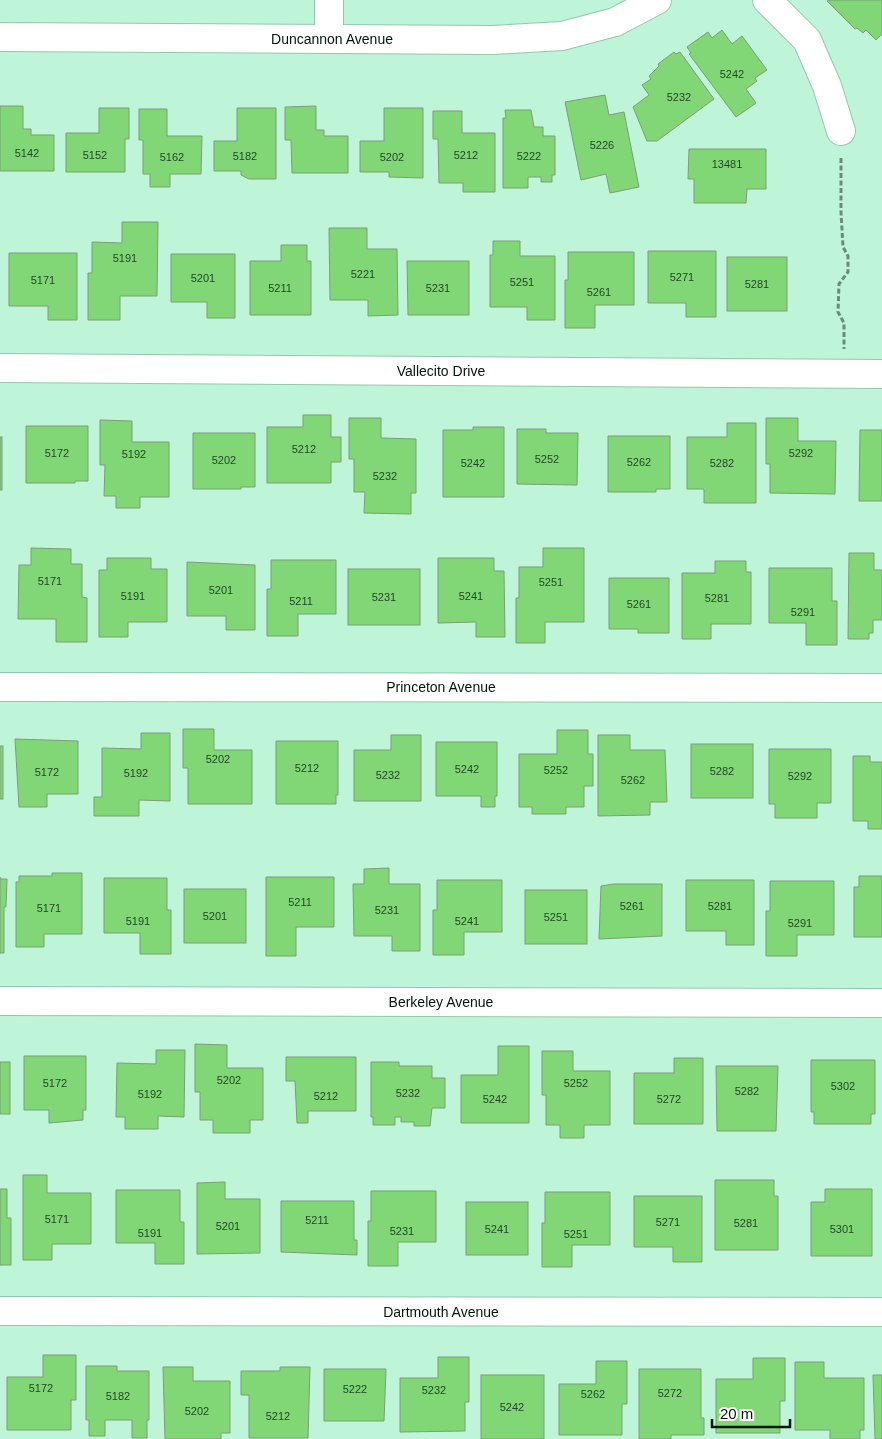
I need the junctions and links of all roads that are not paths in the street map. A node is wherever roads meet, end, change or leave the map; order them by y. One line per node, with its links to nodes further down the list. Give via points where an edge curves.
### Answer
1 (329, 0): 5 (street)
2 (657, 0): 5 (street, Duncannon Avenue, via 615,22 562,36 493,40)
3 (767, 0): 6 (street, via 807,40 827,86)
4 (0, 37): 5 (street, Duncannon Avenue)
5 (329, 39)
6 (841, 131)
7 (0, 368): 8 (street, Vallecito Drive)
8 (882, 374)
9 (0, 687): 10 (street, Princeton Avenue)
10 (882, 688)
11 (0, 1001): 12 (street, Berkeley Avenue)
12 (882, 1003)
13 (0, 1311): 14 (street, Dartmouth Avenue)
14 (882, 1312)

